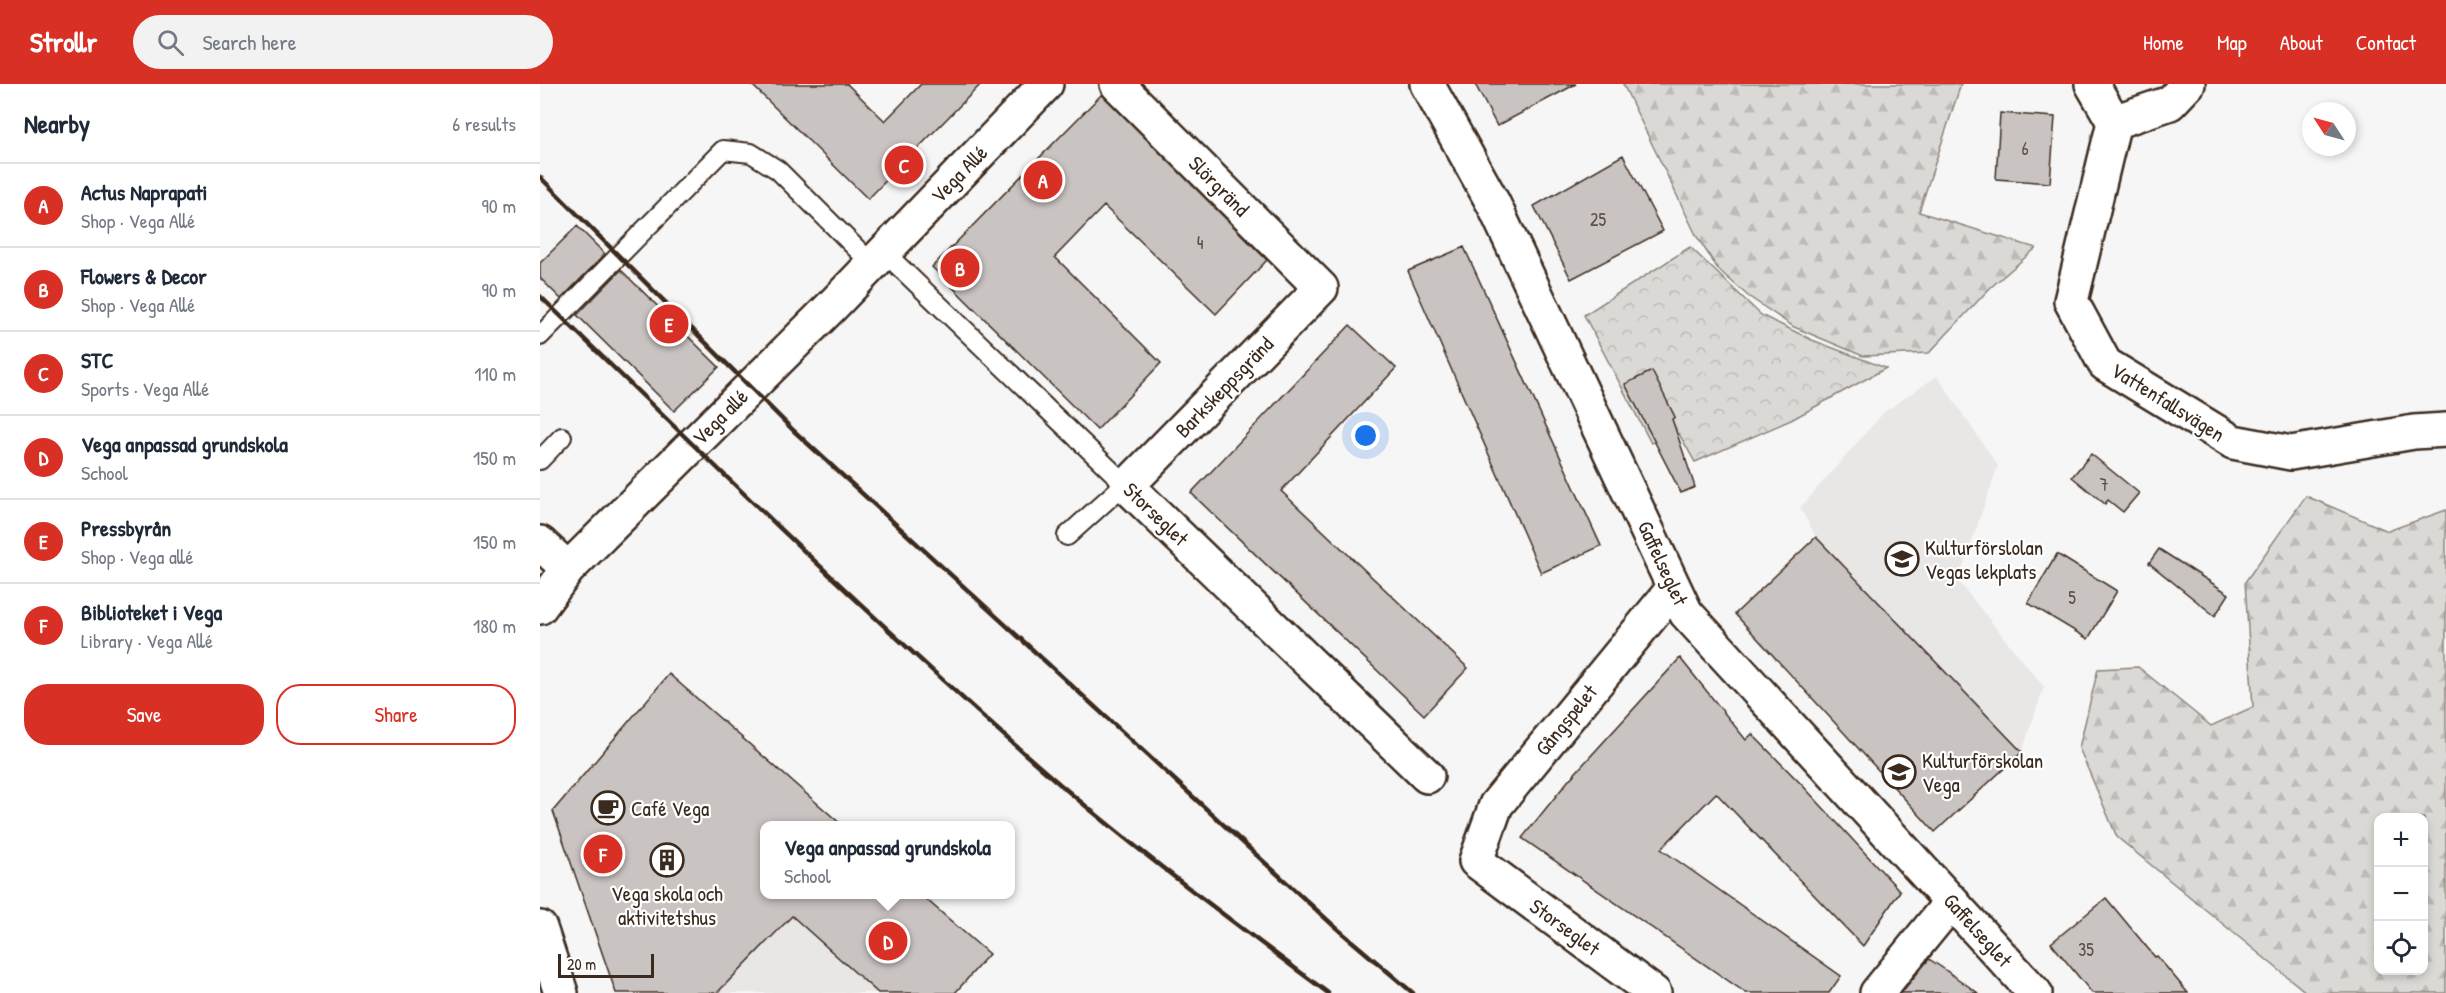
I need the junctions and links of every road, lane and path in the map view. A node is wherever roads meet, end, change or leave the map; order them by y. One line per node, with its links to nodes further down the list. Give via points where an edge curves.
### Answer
1 (1046, 84): 7 (street, Vega Allé)
2 (1117, 84): 8 (street, Slörgränd)
3 (1427, 84): 17 (street, Gaffelseglet, via 1493,203)
4 (2092, 84): 6 (street)
5 (2188, 84): 6 (street, via 2170,103)
6 (2114, 122): 10 (street, Vattenfallsvägen, via 2071,302 2105,364 2233,442 2291,453)
7 (878, 258): 9 (lane, Storseglet, via 778,170 751,153 723,150); 13 (lane, Storseglet); 16 (street, Vega allé)
8 (1321, 288): 13 (street, Barkskeppsgränd)
9 (540, 336)
10 (2446, 430)
11 (562, 437): 12 (lane)
12 (540, 460)
13 (1127, 486): 14 (lane); 19 (street, Storseglet)
14 (1067, 536)
15 (540, 543): 16 (street)
16 (568, 569): 18 (street)
17 (1674, 588): 20 (street, Gångspelet, via 1496,806); 21 (street, Gaffelseglet, via 1686,613)
18 (540, 607)
19 (1427, 776)
20 (1476, 861): 24 (street, Storseglet)
21 (1952, 901): 25 (street); 26 (street, Gaffelseglet)
22 (540, 928): 23 (street)
23 (561, 993)
24 (1654, 993)
25 (1877, 993)
26 (2035, 993)

